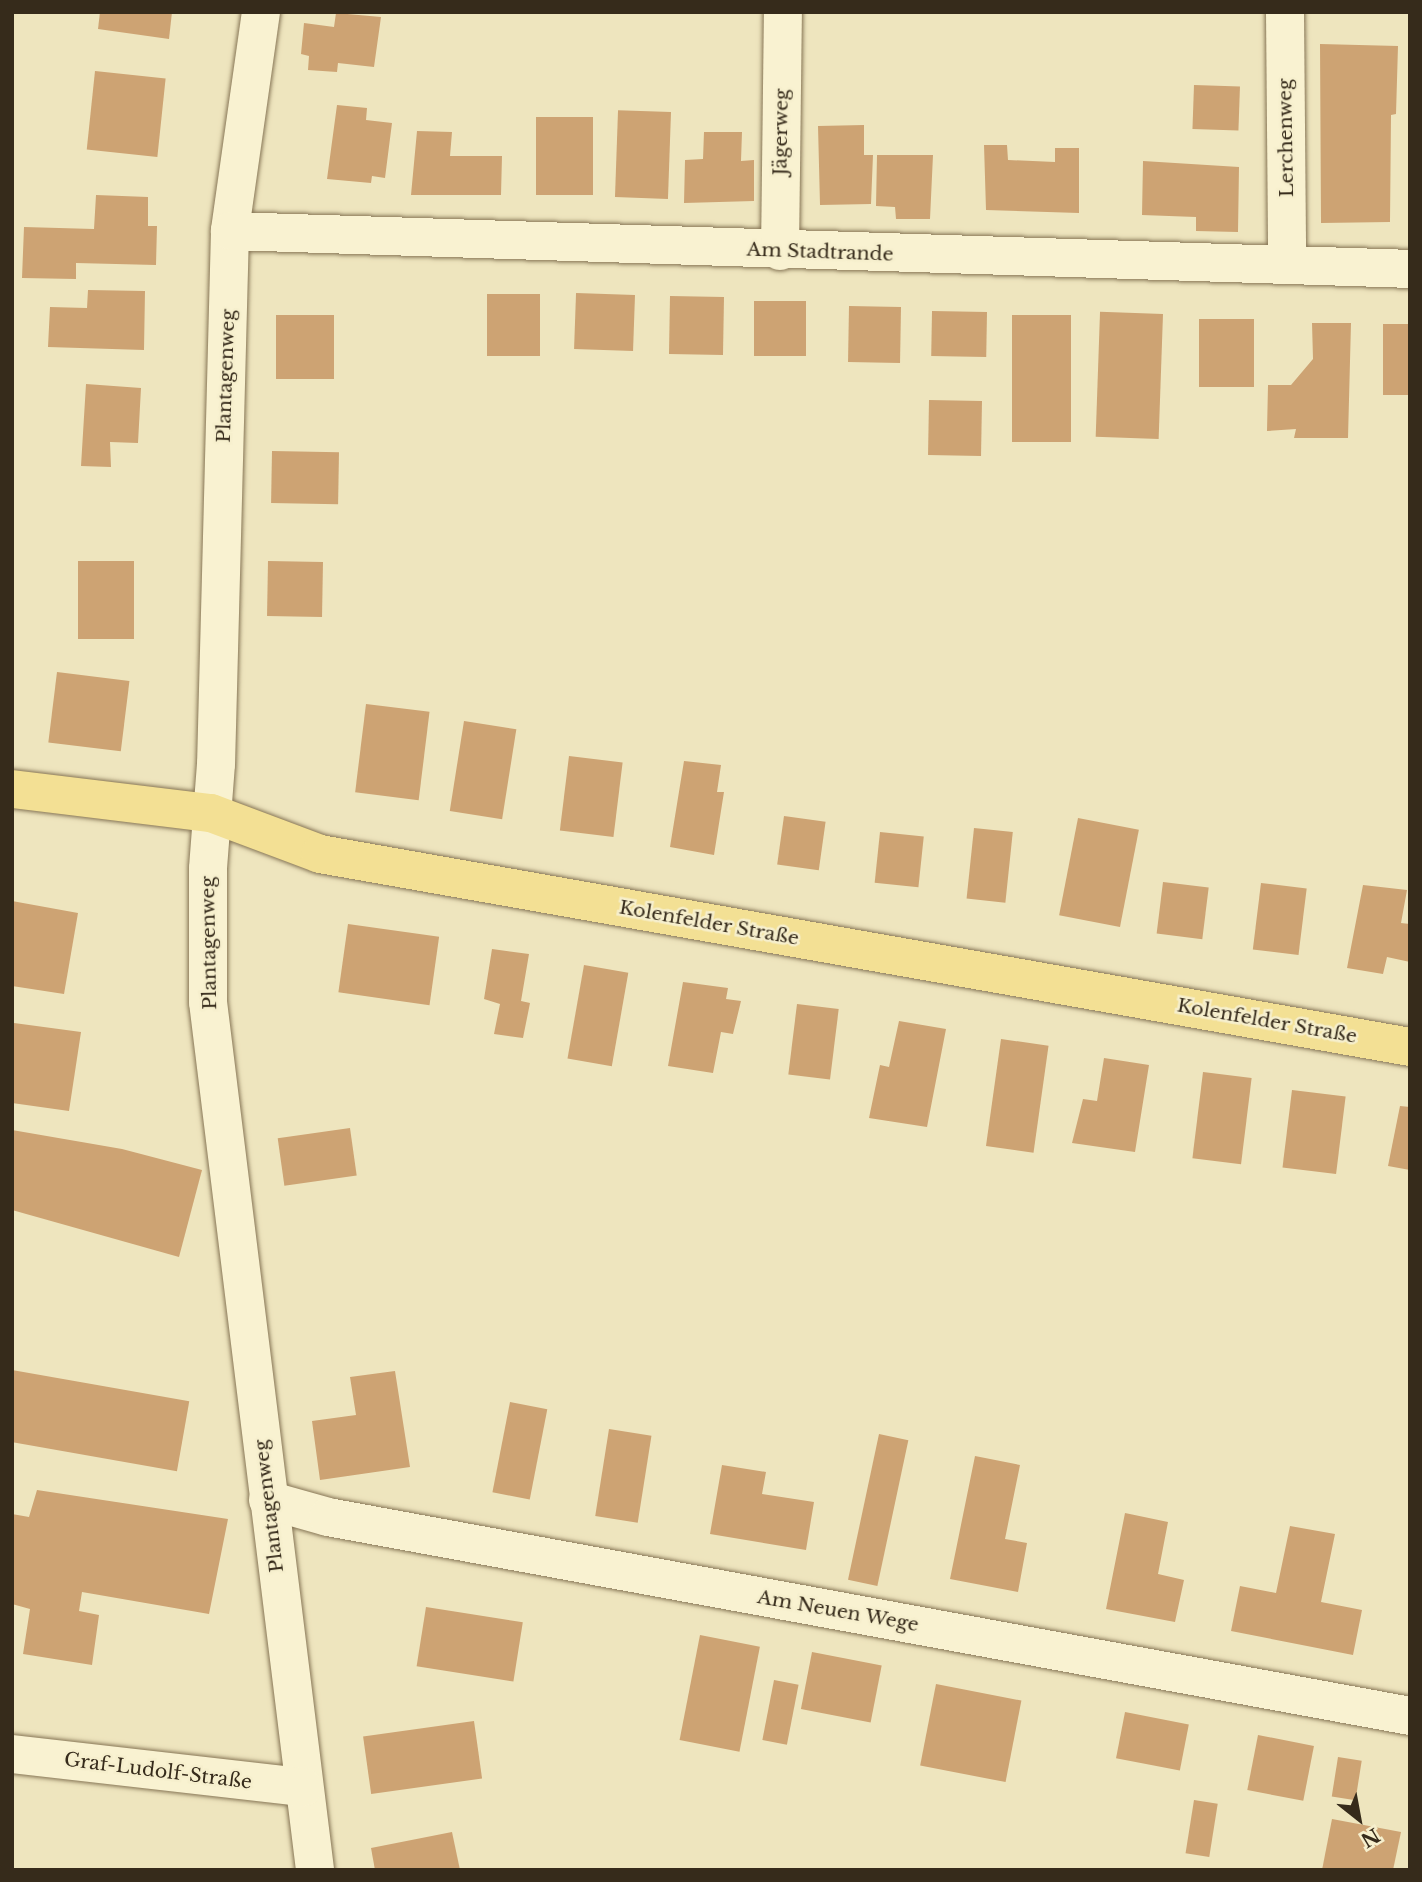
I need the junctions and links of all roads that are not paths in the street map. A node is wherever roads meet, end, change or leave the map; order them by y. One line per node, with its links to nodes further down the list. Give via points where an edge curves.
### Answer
1 (261, 12): 4 (street, Plantagenweg)
2 (783, 12): 5 (street, Jägerweg)
3 (1285, 12): 6 (street, Lerchenweg)
4 (230, 231): 5 (street, Am Stadtrande); 9 (street, Plantagenweg)
5 (780, 251): 6 (street, Am Stadtrande)
6 (1287, 265): 7 (street, Am Stadtrande)
7 (1410, 269)
8 (12, 789): 9 (main road, Kolenfelder Straße)
9 (211, 813): 10 (main road, Kolenfelder Straße, via 320,854); 11 (street, Plantagenweg, via 208,1002)
10 (1410, 1047)
11 (268, 1500): 12 (street, Am Neuen Wege, via 328,1517); 14 (street, Plantagenweg)
12 (1410, 1716)
13 (12, 1754): 14 (street, Graf-Ludolf-Straße)
14 (303, 1787): 15 (street, Plantagenweg)
15 (315, 1870)

